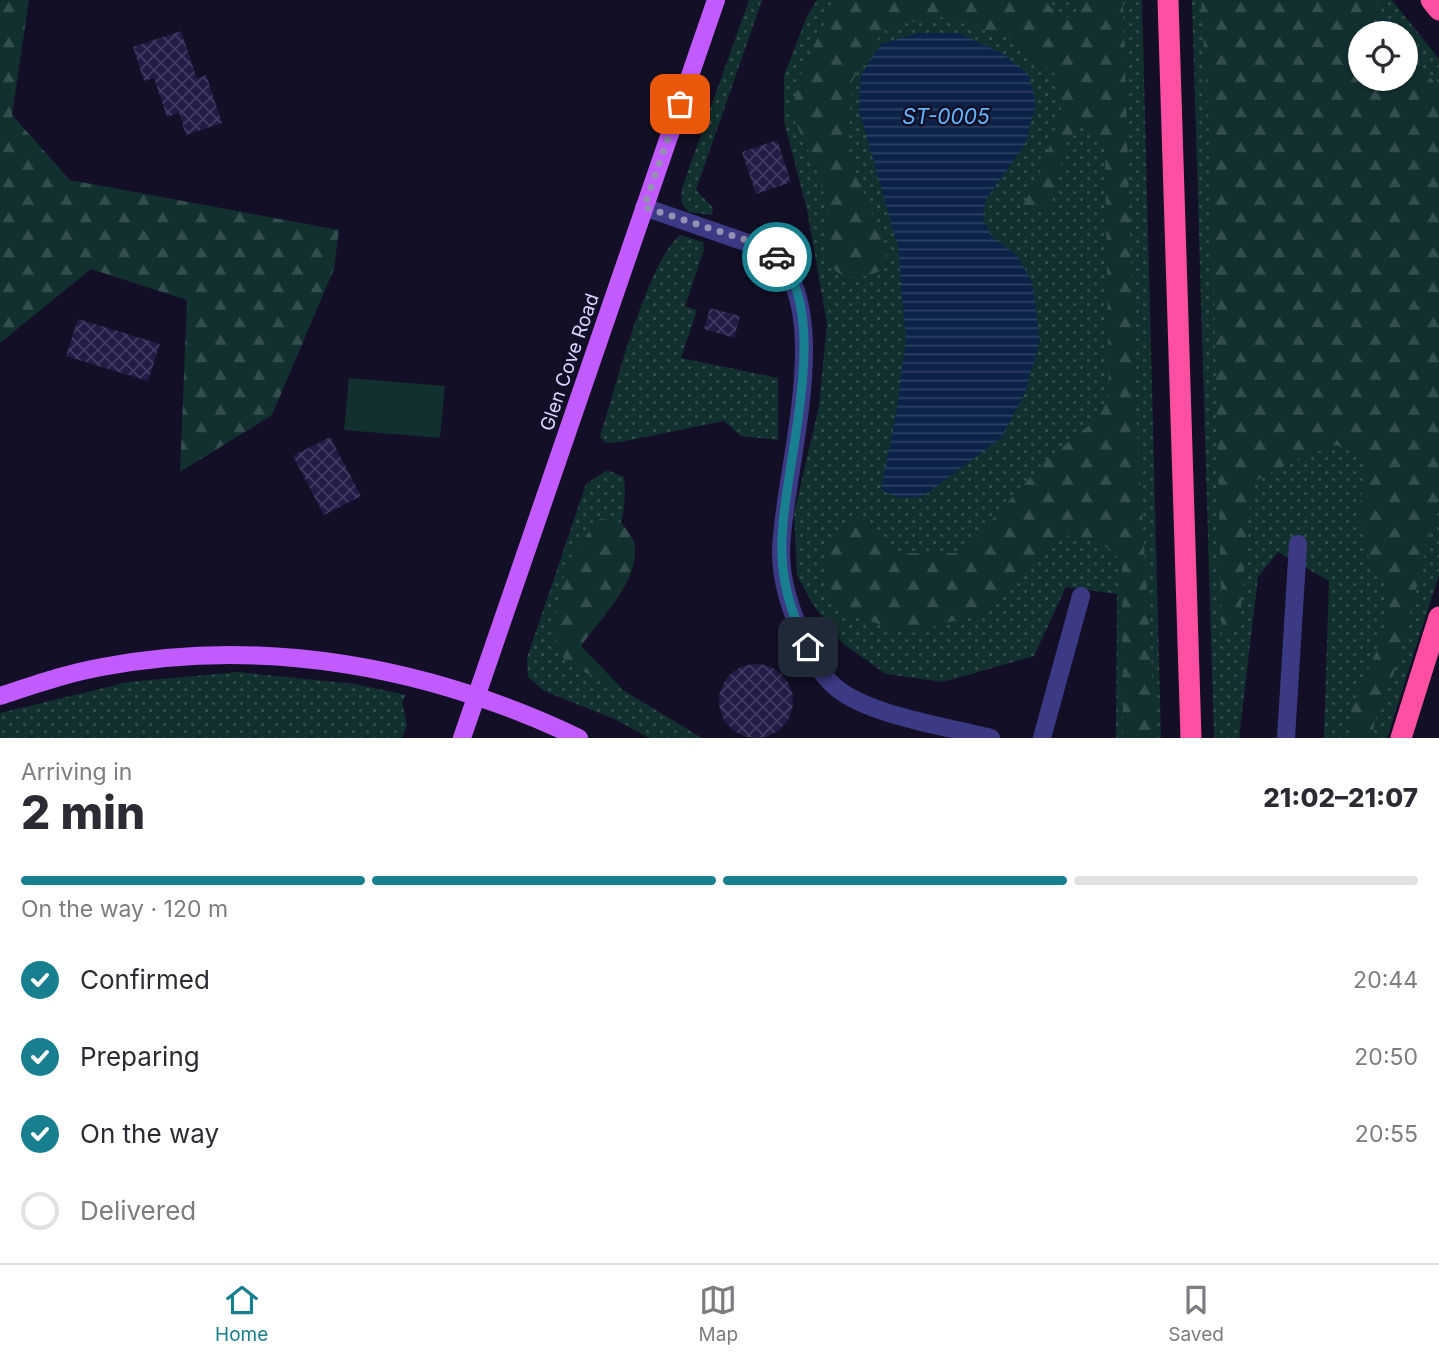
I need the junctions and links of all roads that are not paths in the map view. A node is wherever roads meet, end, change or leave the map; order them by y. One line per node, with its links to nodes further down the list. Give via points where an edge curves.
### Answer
1 (716, 0): 5 (main road, Glen Cove Road)
2 (1168, 0): 15 (highway)
3 (1431, 0): 4 (highway)
4 (1439, 10)
5 (644, 207): 10 (main road, Glen Cove Road); 13 (lane, via 768,250 791,274 803,338 802,386 781,553 789,605 825,677 853,699 873,707)
6 (1298, 544): 16 (lane)
7 (1081, 596): 14 (lane)
8 (1439, 617): 17 (highway)
9 (0, 696): 10 (main road, via 62,676 139,660 251,655 372,668)
10 (476, 696): 11 (main road, Glen Cove Road); 12 (main road)
11 (462, 738)
12 (579, 738)
13 (991, 738)
14 (1042, 738)
15 (1191, 738)
16 (1286, 738)
17 (1401, 738)

